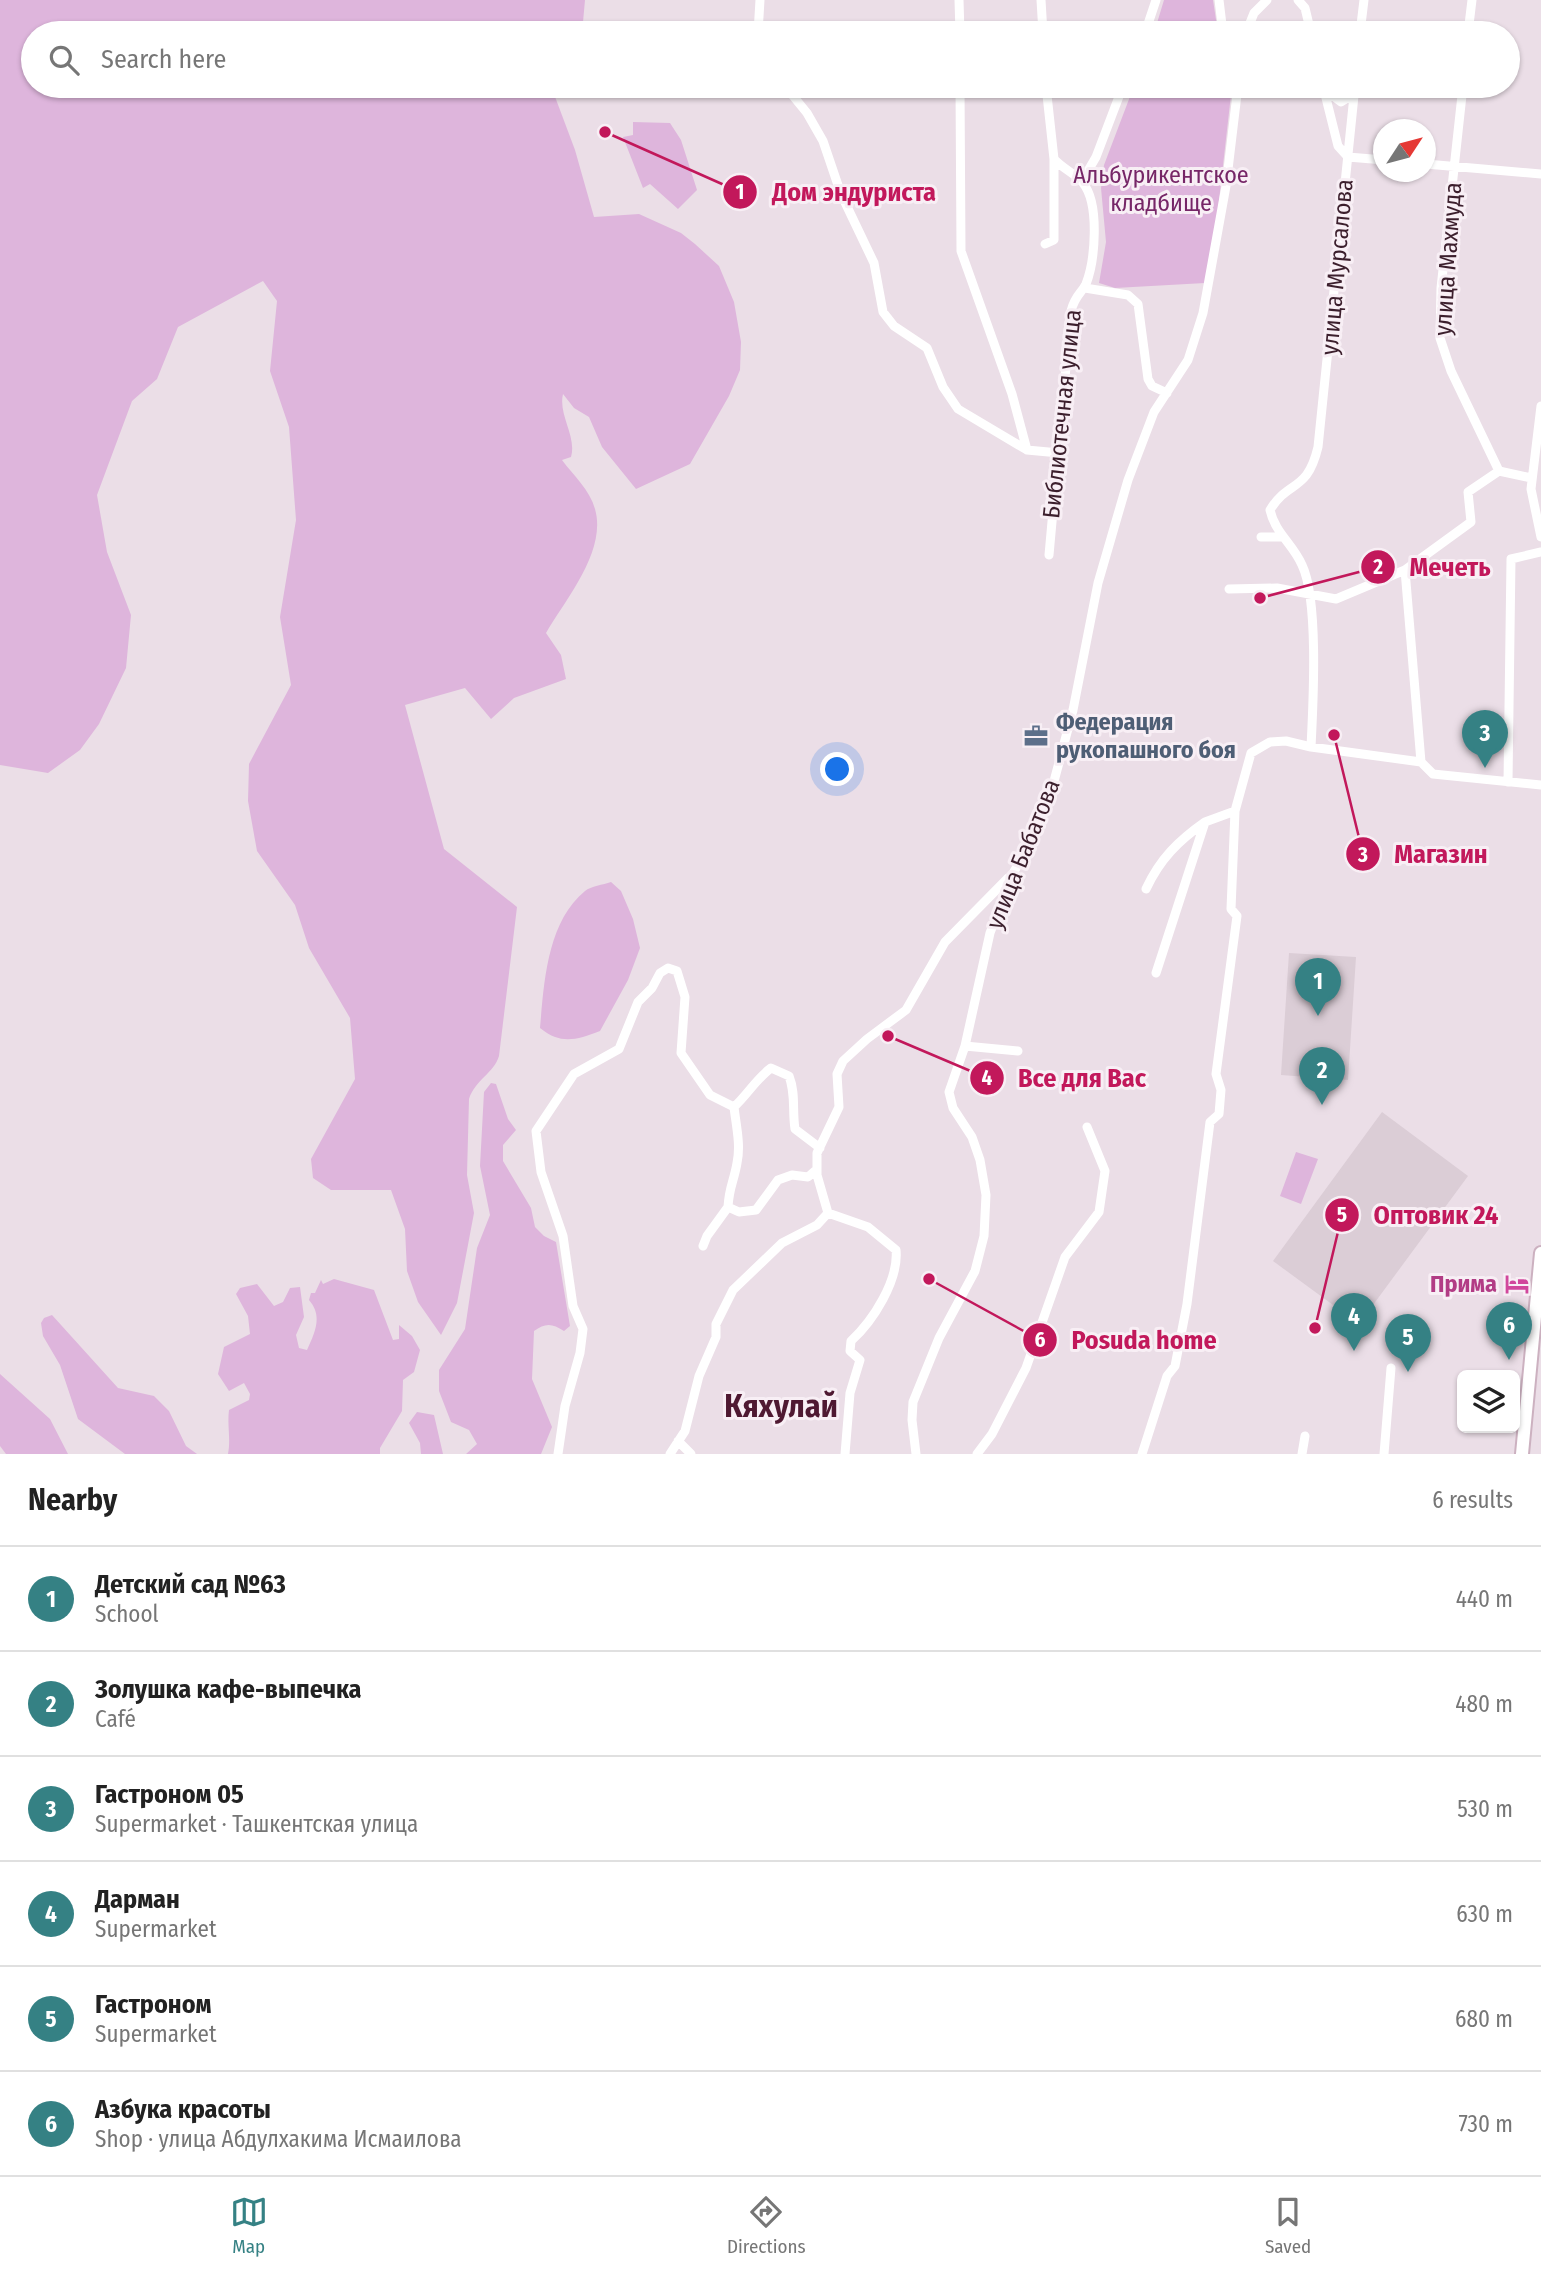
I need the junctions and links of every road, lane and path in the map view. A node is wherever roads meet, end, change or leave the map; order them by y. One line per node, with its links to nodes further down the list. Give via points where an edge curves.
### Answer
1 (760, 0): 10 (street)
2 (959, 0): 11 (street)
3 (1041, 0): 12 (street)
4 (1156, 0): 13 (street)
5 (1219, 0): 14 (street)
6 (1267, 0): 15 (street)
7 (1298, 0): 16 (street)
8 (1364, 0): 17 (street)
9 (1472, 0): 18 (street)
10 (759, 21)
11 (960, 21)
12 (1042, 21)
13 (1149, 21)
14 (1222, 21)
15 (1251, 21)
16 (1308, 21)
17 (1361, 21)
18 (1469, 21)
19 (795, 98): 38 (street, via 823,141 833,175 874,263 883,312 894,326 927,348 958,409)
20 (960, 98): 38 (street, via 961,251)
21 (1046, 98): 28 (street)
22 (1118, 98): 33 (street)
23 (1237, 98): 36 (street, улица Бабатова, via 1203,313 1188,360)
24 (1326, 98): 27 (street, via 1332,131)
25 (1353, 98): 27 (street, улица Мурсалова)
26 (1462, 98): 31 (street, улица Махмуда)
27 (1348, 157): 29 (street); 43 (street, улица Мурсалова, via 1318,447 1308,477 1278,497 1270,510)
28 (1054, 159): 33 (street); 34 (street, via 1054,240)
29 (1373, 159)
30 (1436, 165): 31 (street)
31 (1454, 166): 32 (street); 40 (street, улица Махмуда, via 1440,338)
32 (1541, 174)
33 (1082, 181): 35 (street, Библиотечная улица, via 1091,202 1094,238)
34 (1045, 244)
35 (1084, 288): 36 (street, via 1128,295 1138,304 1148,379); 39 (street, Библиотечная улица, via 1075,296 1071,312)
36 (1167, 393): 56 (street, улица Бабатова, via 1154,412 1128,480 1098,583 1053,786 1036,834)
37 (1541, 406): 41 (street)
38 (1027, 450): 39 (street)
39 (1059, 453): 46 (street, Библиотечная улица)
40 (1499, 471): 41 (street); 47 (street, via 1468,492 1471,522)
41 (1531, 478): 44 (street)
42 (1261, 537): 43 (street)
43 (1282, 537): 49 (street, via 1302,565)
44 (1541, 537)
45 (1541, 552): 52 (street, via 1511,559)
46 (1048, 555)
47 (1405, 570): 49 (street, via 1336,599); 51 (street)
48 (1229, 589): 49 (street, via 1277,588)
49 (1309, 594): 50 (street)
50 (1311, 747): 51 (street); 54 (street, via 1276,741 1251,753)
51 (1421, 762): 52 (street, via 1433,774)
52 (1508, 782): 53 (street)
53 (1541, 785)
54 (1236, 811): 55 (street); 79 (street, via 1231,909 1237,916 1216,1074 1222,1090 1219,1114 1210,1122 1175,1366 1167,1376)
55 (1205, 822): 57 (street, via 1157,864); 58 (street)
56 (1012, 875): 59 (street, улица Бабатова, via 990,933); 63 (street, via 945,942 906,1010 844,1061 837,1074 839,1107)
57 (1146, 889)
58 (1156, 973)
59 (965, 1046): 60 (street); 77 (street, улица Бабатова, via 949,1100 980,1160 986,1195 984,1236 975,1271 939,1338 913,1402)
60 (1018, 1051)
61 (734, 1107): 63 (street, via 771,1068 789,1076 795,1092 795,1129); 65 (street, via 739,1142); 73 (street, via 710,1096 681,1053 685,997 677,971 668,968 638,1002 618,1049 574,1074 536,1131 541,1172 563,1236 573,1306 583,1329)
62 (1087, 1127): 78 (street, via 1105,1171 1099,1212 1065,1257 1026,1368)
63 (820, 1148): 64 (street)
64 (817, 1169): 65 (street, via 808,1177 792,1175 778,1180 756,1210 739,1212); 66 (street)
65 (728, 1207): 67 (street)
66 (828, 1213): 72 (street, via 817,1225 782,1243 733,1290 719,1316 716,1337); 76 (street, via 877,1233 896,1250 897,1261 888,1291 851,1341 850,1351 860,1360 850,1393)
67 (704, 1246)
68 (1541, 1253): 69 (main road)
69 (1537, 1337): 82 (main road)
70 (1391, 1367): 81 (street)
71 (1305, 1436): 80 (street)
72 (678, 1441): 74 (street); 75 (street)
73 (558, 1454)
74 (670, 1454)
75 (691, 1454)
76 (845, 1454)
77 (916, 1454)
78 (977, 1454)
79 (1142, 1454)
80 (1303, 1454)
81 (1384, 1454)
82 (1522, 1454)

